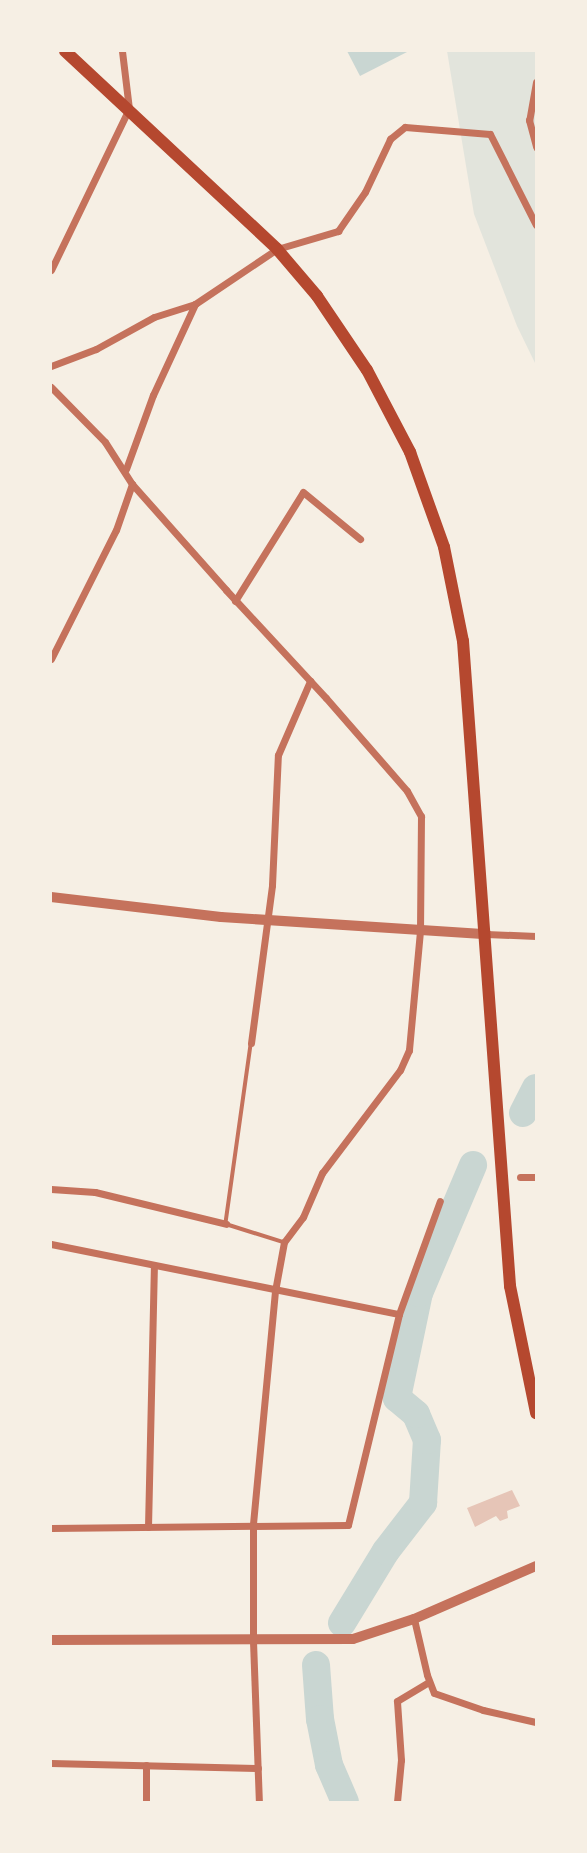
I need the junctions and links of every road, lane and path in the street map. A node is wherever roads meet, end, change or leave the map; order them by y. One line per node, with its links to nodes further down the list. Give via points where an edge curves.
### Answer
1 (65, 51): 4 (main road)
2 (122, 51): 4 (street)
3 (536, 82): 5 (street, via 529,120)
4 (130, 109): 7 (main road); 8 (street)
5 (536, 147)
6 (536, 225): 7 (street, via 490,134 405,127 390,139 365,192 338,231)
7 (277, 249): 9 (street); 21 (main road, via 317,296 367,370 410,452 444,547 463,641)
8 (51, 270)
9 (195, 303): 10 (street, via 154,317 96,349); 12 (street)
10 (51, 366)
11 (51, 387): 12 (street)
12 (126, 469): 13 (street)
13 (132, 484): 15 (street); 16 (street, via 116,530)
14 (360, 539): 15 (street, via 303,492)
15 (236, 601): 17 (street)
16 (51, 659)
17 (310, 681): 19 (street, via 278,755); 20 (street, via 407,792 421,816)
18 (51, 897): 19 (street)
19 (267, 920): 20 (street); 23 (street)
20 (420, 931): 21 (street); 29 (street, via 409,1050 400,1070 322,1172 303,1217)
21 (486, 934): 22 (street); 34 (main road, via 510,1286)
22 (536, 936)
23 (251, 1043): 28 (lane)
24 (520, 1177): 25 (street)
25 (536, 1177)
26 (51, 1189): 28 (street, via 94,1192)
27 (440, 1201): 33 (street)
28 (226, 1224): 29 (lane)
29 (284, 1242): 32 (street)
30 (51, 1244): 31 (street)
31 (154, 1266): 32 (street); 36 (street)
32 (275, 1291): 33 (street); 35 (street)
33 (400, 1314): 35 (street, via 348,1525)
34 (536, 1413)
35 (253, 1525): 36 (street); 41 (street)
36 (148, 1527): 37 (street)
37 (51, 1528)
38 (536, 1566): 39 (street)
39 (414, 1619): 41 (street, via 352,1639); 42 (street)
40 (51, 1640): 41 (street)
41 (253, 1641): 46 (street)
42 (429, 1682): 43 (street, via 434,1693); 49 (street, via 397,1701 401,1760)
43 (536, 1722)
44 (51, 1763): 45 (street)
45 (146, 1765): 46 (street); 47 (street)
46 (258, 1768): 48 (street)
47 (146, 1802)
48 (259, 1802)
49 (397, 1802)

